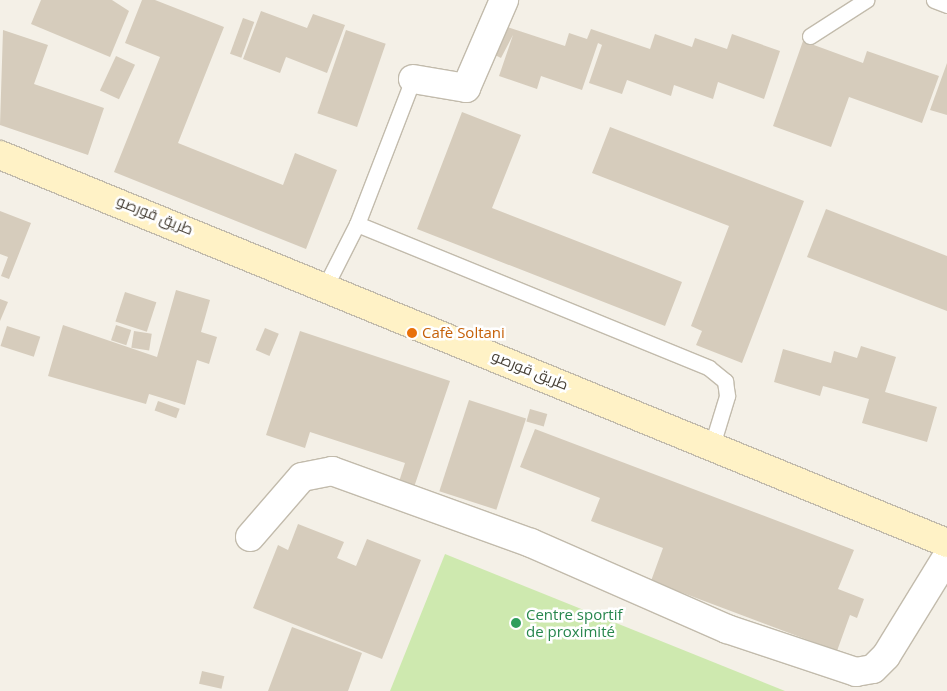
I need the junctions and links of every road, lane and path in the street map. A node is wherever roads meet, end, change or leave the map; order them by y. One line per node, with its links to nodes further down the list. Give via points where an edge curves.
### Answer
1 (504, 0): 6 (street, via 466,88)
2 (866, 0): 5 (lane)
3 (934, 0): 4 (lane)
4 (947, 5)
5 (810, 36)
6 (413, 79): 8 (lane)
7 (0, 155): 9 (main road, طريق قورصو)
8 (357, 224): 9 (lane); 10 (lane, via 718,374 725,381 727,396)
9 (326, 285): 10 (main road, طريق قورصو)
10 (712, 445): 12 (main road, طريق قورصو)
11 (250, 537): 13 (street, via 302,477 332,472 531,543 727,628 856,672 873,669 886,656)
12 (947, 543)
13 (947, 558)

